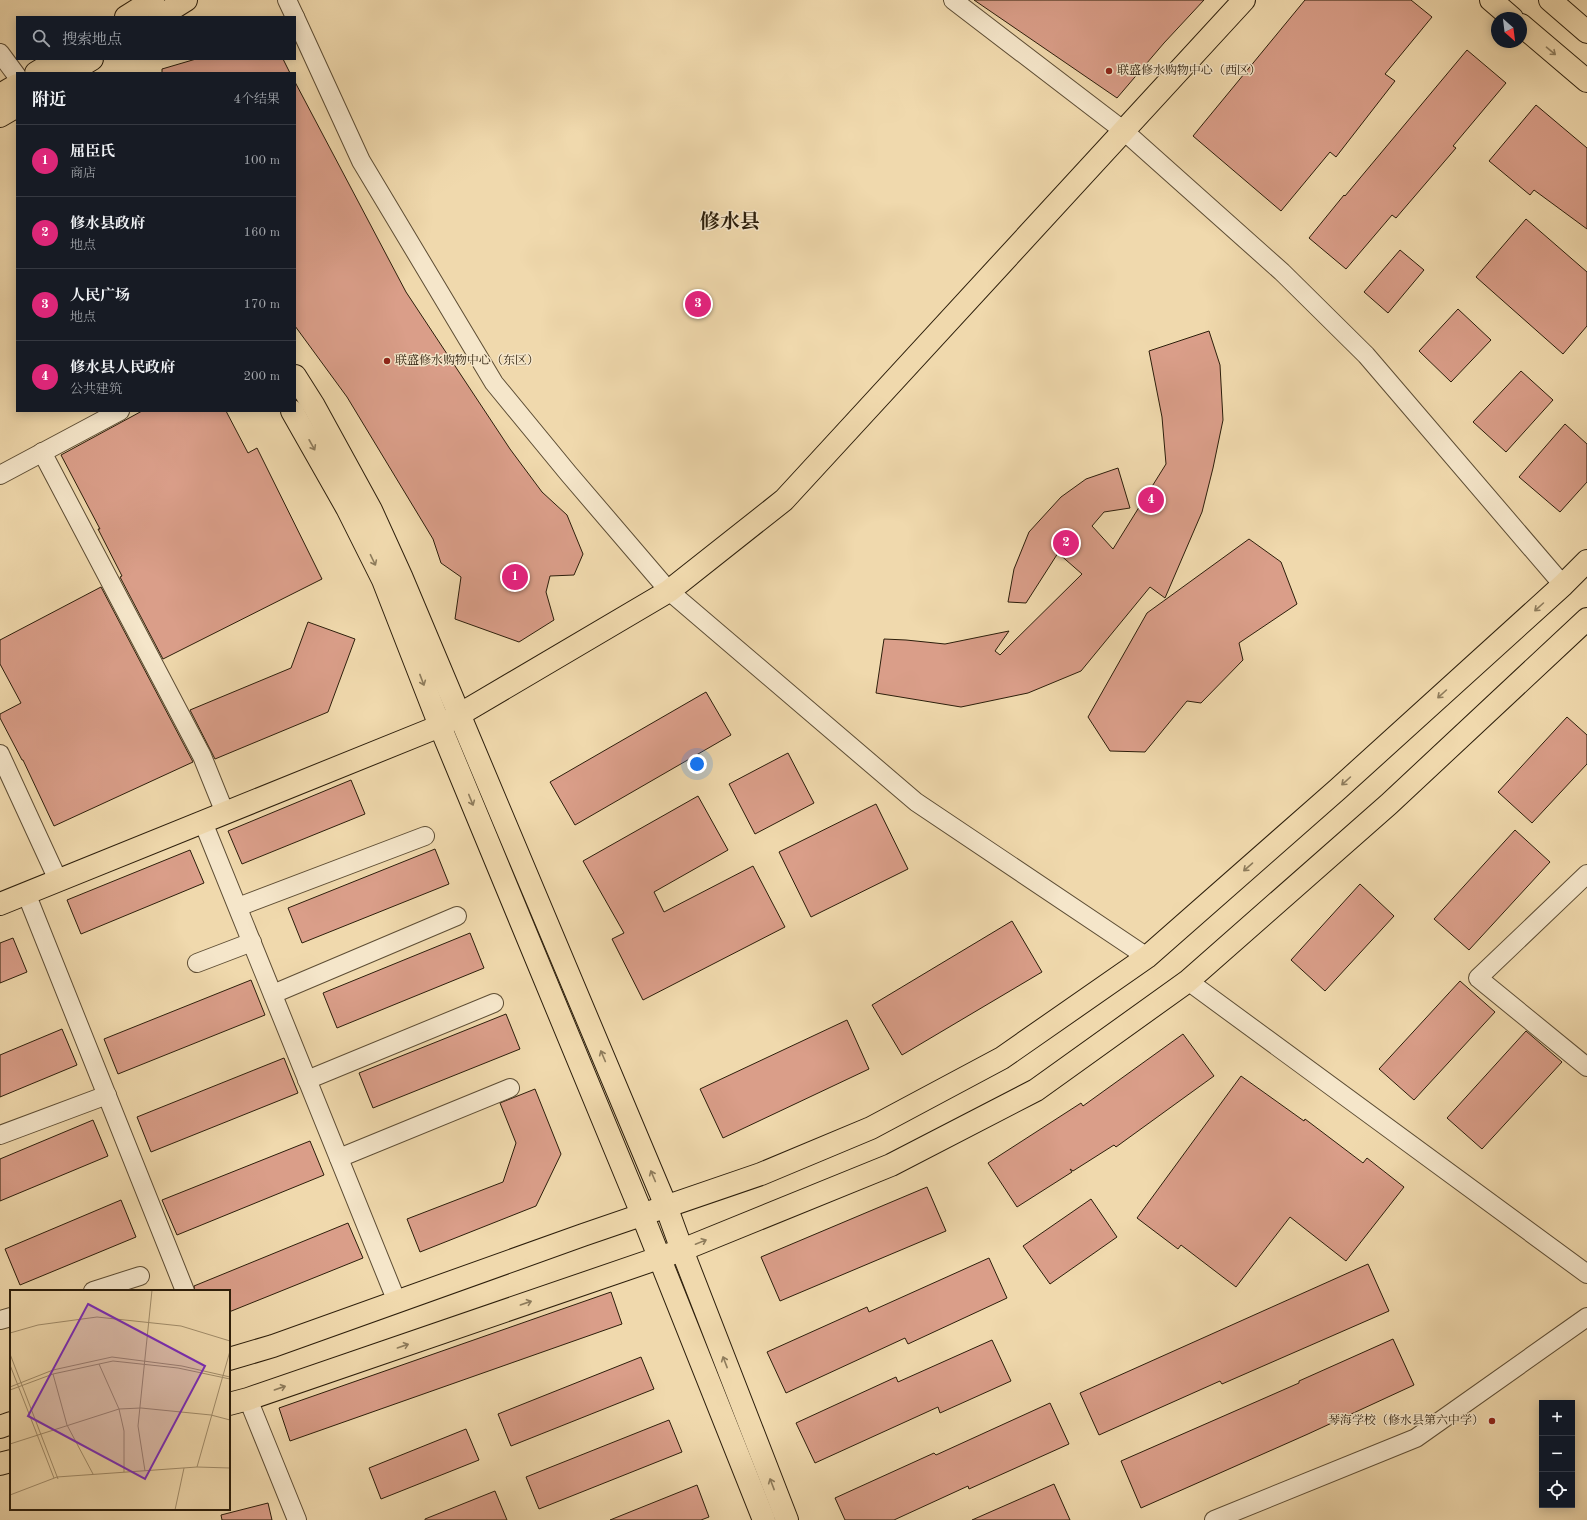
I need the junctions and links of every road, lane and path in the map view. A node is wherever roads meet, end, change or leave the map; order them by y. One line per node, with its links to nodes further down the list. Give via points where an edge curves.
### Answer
1 (153, 0): 9 (main road)
2 (186, 0): 10 (main road)
3 (287, 0): 11 (street)
4 (953, 0): 26 (street)
5 (1491, 0): 8 (main road)
6 (1550, 0): 14 (main road)
7 (1236, 2): 26 (main road)
8 (1505, 12)
9 (128, 16)
10 (161, 16)
11 (295, 16)
12 (296, 19): 34 (street, via 361,161 494,383)
13 (1527, 31): 21 (main road, one-way to 21)
14 (1587, 32)
15 (0, 53): 20 (street)
16 (58, 60): 18 (main road)
17 (90, 60): 19 (main road)
18 (40, 72)
19 (71, 72)
20 (16, 75)
21 (1587, 81)
22 (16, 86): 23 (main road)
23 (0, 95)
24 (16, 107): 25 (main road)
25 (0, 116)
26 (1124, 131): 33 (street, via 1282,272 1366,355); 34 (main road, via 784,500)
27 (296, 378): 36 (main road, via 371,510)
28 (118, 412): 30 (street)
29 (293, 412): 37 (main road, one-way to 37, via 347,508 383,580)
30 (42, 452): 31 (street); 39 (street, via 202,756)
31 (0, 475)
32 (1587, 560): 33 (main road)
33 (1563, 585): 49 (main road, one-way to 49, via 1338,789)
34 (669, 591): 36 (main road); 49 (street, via 916,802)
35 (1585, 625): 51 (main road, via 1389,804)
36 (460, 716): 37 (main road); 60 (main road, one-way to 36)
37 (440, 726): 39 (main road); 61 (main road, one-way to 61)
38 (0, 754): 43 (street)
39 (224, 813): 40 (main road)
40 (203, 822): 43 (main road); 46 (street)
41 (425, 836): 46 (street)
42 (1587, 874): 54 (street, via 1478,978)
43 (58, 880): 44 (main road)
44 (26, 893): 45 (main road); 57 (street)
45 (0, 904)
46 (238, 907): 48 (street)
47 (457, 916): 52 (street)
48 (252, 942): 50 (street); 52 (street)
49 (1147, 957): 60 (main road, via 1002,1058 871,1128 762,1174)
50 (197, 963)
51 (1188, 981): 62 (main road, one-way to 51, via 891,1165 1036,1090); 64 (street)
52 (273, 994): 55 (street)
53 (494, 1003): 55 (street)
54 (1587, 1067)
55 (307, 1080): 59 (street)
56 (510, 1088): 59 (street)
57 (107, 1095): 58 (street); 67 (street)
58 (0, 1135)
59 (339, 1158): 68 (street)
60 (666, 1206): 61 (main road); 62 (main road)
61 (642, 1214): 63 (main road); 68 (main road)
62 (682, 1250): 63 (main road); 80 (main road, one-way to 62)
63 (659, 1258): 73 (main road, one-way to 63); 79 (main road)
64 (1587, 1274)
65 (140, 1276): 66 (street)
66 (96, 1290)
67 (186, 1290)
68 (397, 1302): 72 (main road)
69 (10, 1317): 71 (street)
70 (1587, 1317): 81 (street, via 1416,1438)
71 (0, 1320)
72 (230, 1359)
73 (238, 1401): 78 (street)
74 (10, 1423): 75 (main road)
75 (0, 1427)
76 (10, 1461): 77 (main road)
77 (0, 1464)
78 (297, 1520)
79 (764, 1520)
80 (786, 1520)
81 (1214, 1520)

